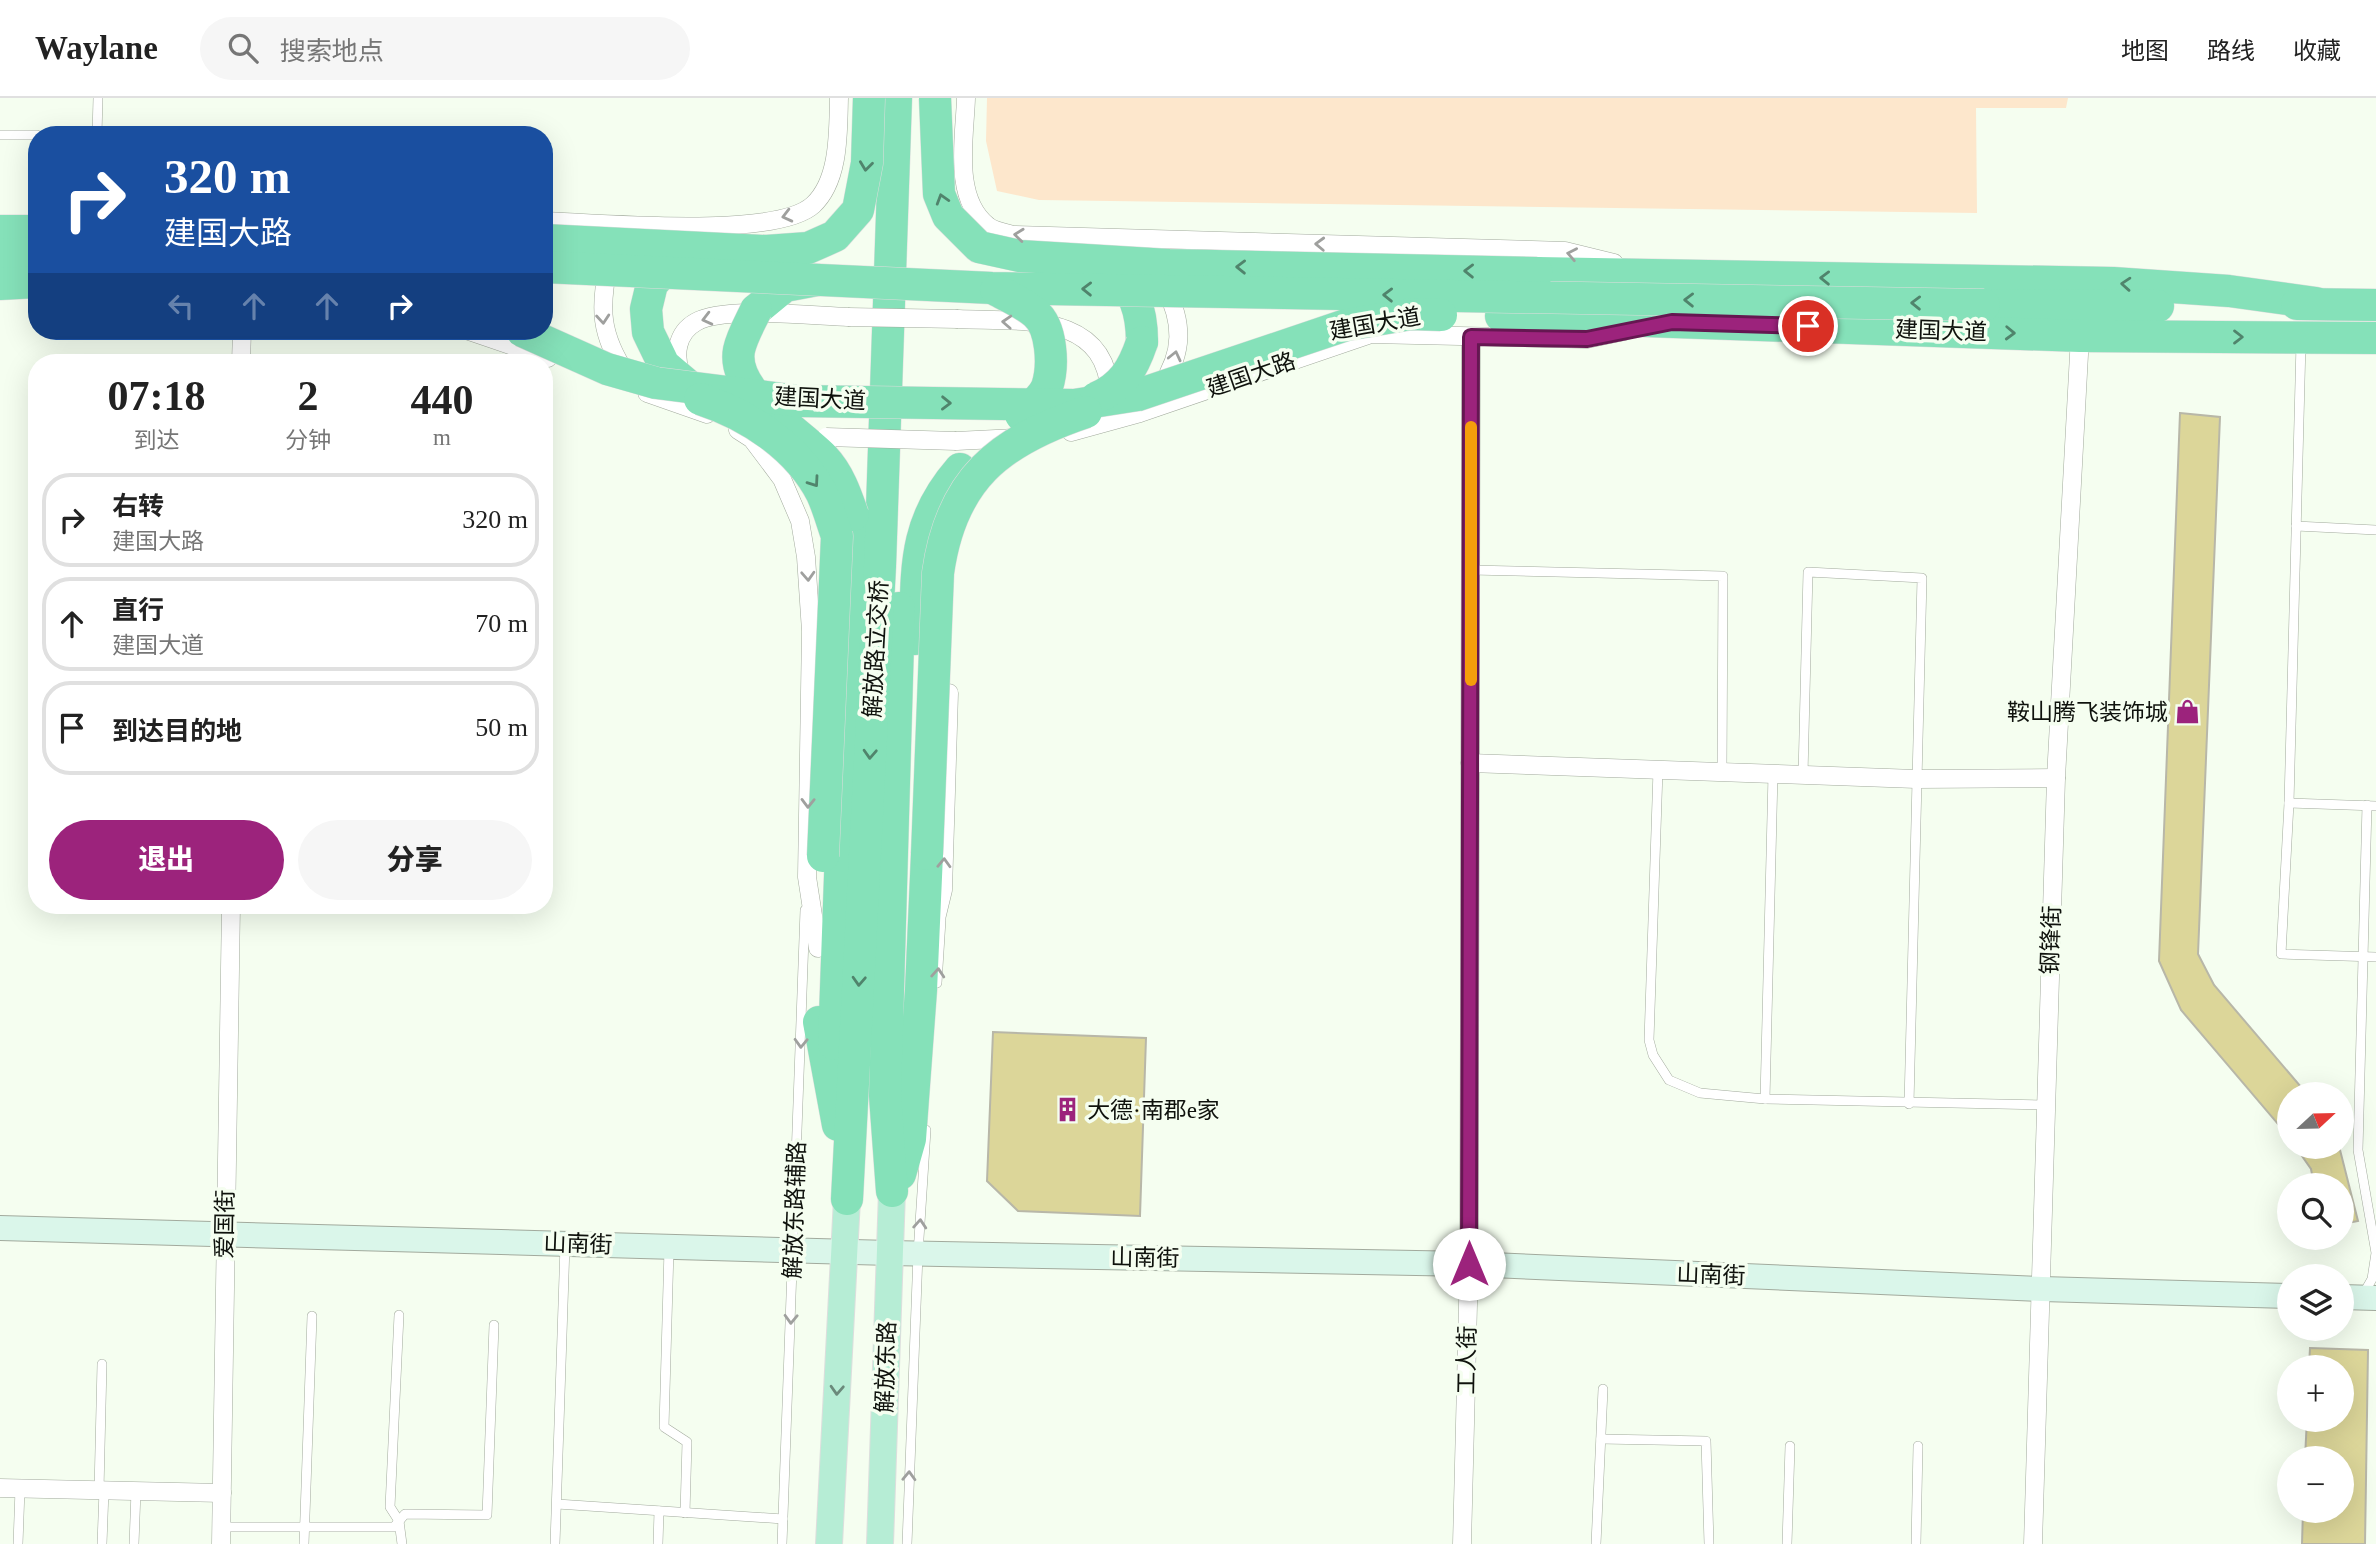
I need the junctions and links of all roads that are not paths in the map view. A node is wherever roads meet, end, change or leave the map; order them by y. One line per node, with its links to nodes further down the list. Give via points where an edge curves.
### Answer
1 (98, 98): 8 (lane)
2 (839, 98): 12 (street, one-way to 12, via 838,147 827,184 814,205 791,218 712,226)
3 (869, 98): 17 (highway, one-way to 17, bridge, via 867,163 858,210 835,236 808,248)
4 (895, 98): 68 (highway, 解放路立交桥, one-way to 68, via 880,566)
5 (914, 98): 66 (highway, 解放路立交桥, via 885,1096)
6 (935, 98): 18 (highway, one-way to 6, bridge, via 1020,256 979,247 948,216 939,194)
7 (966, 98): 18 (street, one-way to 7, via 988,227 964,180)
8 (97, 126)
9 (0, 135): 10 (lane)
10 (28, 135)
11 (553, 221): 12 (street)
12 (651, 224): 38 (street, one-way to 38, via 636,229 615,247 601,298 604,331 614,355)
13 (28, 225): 14 (street)
14 (0, 230): 15 (highway)
15 (28, 231)
16 (553, 240): 17 (highway, bridge)
17 (699, 247): 39 (highway, bridge, via 677,256 652,284 646,309 648,332 664,365)
18 (1104, 249): 22 (highway, one-way to 18, bridge, via 1169,265); 22 (street, one-way to 18, via 1565,251); 40 (street, one-way to 18, via 1171,371 1180,332 1177,310 1160,278); 41 (highway, bridge, via 1137,305 1142,342 1134,366 1115,390)
19 (28, 253): 20 (highway)
20 (0, 255)
21 (553, 267): 23 (highway, 建国大道, bridge)
22 (1662, 275): 27 (highway, one-way to 22, via 2113,283)
23 (822, 279): 26 (highway, 建国大道, bridge); 62 (highway, bridge, via 785,286 756,310 738,353 745,381 760,402 825,459 841,482 853,515 834,1030)
24 (0, 284): 25 (highway)
25 (28, 284)
26 (992, 288): 27 (highway, 建国大道, one-way to 26, bridge, via 1984,305); 66 (highway, bridge, via 1037,314 1046,333 1050,371 1041,398 937,496 922,533 903,1037)
27 (2316, 303): 28 (highway, 建国大道)
28 (2376, 305)
29 (1672, 322): 30 (highway, 建国大道, one-way to 30); 31 (street, 建国大路, via 1587,339); 40 (highway, 建国大道, bridge, via 1412,314 1346,325)
30 (2080, 335): 32 (highway, 建国大道, one-way to 32); 52 (street, 钢锋街)
31 (1471, 337): 40 (street, 建国大路, via 1371,334); 46 (street, 工人街)
32 (2301, 337): 33 (highway, 建国大道); 44 (lane)
33 (2376, 338)
34 (498, 340): 36 (street)
35 (542, 340): 38 (highway, 建国大道, bridge)
36 (542, 354)
37 (553, 357): 38 (street)
38 (647, 387): 39 (highway, 建国大道, bridge); 42 (street); 56 (highway, one-way to 56, bridge, via 719,405 766,430 799,461 822,494 837,536)
39 (691, 388): 41 (highway, 建国大道, one-way to 41, bridge, via 799,401)
40 (1139, 404): 41 (highway, 建国大道, bridge); 60 (highway, bridge, via 1031,433 996,457 954,507 938,573 927,854)
41 (1082, 417): 42 (street, one-way to 42, bridge, via 1098,417 1110,394 1106,371 1081,335 1058,324 732,314 695,322 678,344 676,359 690,386); 43 (street)
42 (719, 418): 43 (street, bridge, via 826,436 956,441); 56 (street, one-way to 56, via 752,439 782,479 800,521 811,631)
43 (1044, 436): 60 (street, one-way to 43, via 943,890 952,579 959,534 972,498 988,477 1009,457)
44 (2296, 526): 45 (lane); 54 (lane)
45 (2376, 530)
46 (1471, 570): 47 (street, 工人街); 49 (lane, via 1723,576)
47 (1470, 763): 48 (street); 77 (street, 工人街)
48 (1658, 770): 49 (street); 61 (lane, via 1649,1040 1653,1055 1669,1080 1683,1088)
49 (1722, 772): 50 (street)
50 (1773, 774): 51 (street); 61 (lane)
51 (1803, 775): 53 (street); 53 (lane, via 1808,572 1922,578)
52 (2056, 778): 53 (street); 64 (street, 钢锋街)
53 (1916, 779): 63 (lane)
54 (2289, 803): 55 (lane); 58 (lane, via 2281,954)
55 (2371, 805): 58 (lane)
56 (815, 866): 62 (highway, via 819,1030); 73 (lane, 解放东路辅路, one-way to 73)
57 (231, 914): 70 (street, 爱国街)
58 (2362, 956): 59 (lane); 80 (lane, via 2358,1150 2376,1253 2372,1279)
59 (2376, 957)
60 (929, 988): 67 (highway, via 910,1139)
61 (1765, 1099): 63 (lane)
62 (836, 1104): 68 (highway)
63 (1909, 1104): 64 (lane)
64 (2045, 1105): 78 (street, 钢锋街)
65 (927, 1118): 76 (lane, one-way to 65)
66 (891, 1154): 67 (highway, 解放路立交桥)
67 (892, 1191): 75 (main road, 解放东路)
68 (847, 1199): 74 (main road, 解放东路)
69 (0, 1228): 70 (main road, 山南街)
70 (225, 1234): 71 (main road, 山南街); 93 (street, 爱国街)
71 (565, 1244): 72 (main road, 山南街); 94 (lane)
72 (669, 1247): 73 (main road, 山南街); 96 (lane, via 664,1427 687,1442)
73 (794, 1250): 74 (main road, 山南街); 97 (lane, 解放东路辅路, one-way to 97)
74 (844, 1252): 75 (main road, 山南街); 109 (main road, 解放东路, one-way to 109)
75 (890, 1253): 76 (main road, 山南街); 110 (main road, 解放东路)
76 (918, 1254): 77 (main road, 山南街); 111 (lane, one-way to 76)
77 (1469, 1264): 78 (main road, 山南街); 112 (street, 工人街)
78 (2042, 1289): 79 (main road, 山南街); 117 (street, 钢锋街)
79 (2277, 1296)
80 (2360, 1298)
81 (398, 1315): 98 (lane, via 390,1507)
82 (312, 1316): 99 (lane)
83 (494, 1325): 98 (lane, via 487,1515 405,1514)
84 (102, 1364): 91 (lane)
85 (1603, 1389): 86 (lane)
86 (1601, 1439): 113 (lane); 114 (lane, via 1706,1441)
87 (1790, 1446): 115 (lane)
88 (1918, 1446): 116 (lane)
89 (0, 1488): 90 (street)
90 (20, 1489): 91 (street); 101 (lane)
91 (102, 1490): 92 (street); 102 (lane)
92 (136, 1491): 93 (street); 103 (lane)
93 (222, 1493): 100 (street, 爱国街)
94 (556, 1504): 95 (lane); 106 (lane)
95 (659, 1511): 96 (lane); 107 (lane)
96 (685, 1513): 97 (lane)
97 (783, 1519): 108 (lane, 解放东路辅路)
98 (399, 1521): 99 (lane, via 394,1527); 105 (lane)
99 (304, 1527): 100 (lane); 104 (lane)
100 (222, 1536)
101 (18, 1544)
102 (102, 1544)
103 (134, 1544)
104 (304, 1544)
105 (402, 1544)
106 (555, 1544)
107 (658, 1544)
108 (782, 1544)
109 (829, 1544)
110 (880, 1544)
111 (907, 1544)
112 (1462, 1544)
113 (1596, 1544)
114 (1709, 1544)
115 (1787, 1544)
116 (1916, 1544)
117 (2033, 1544)

